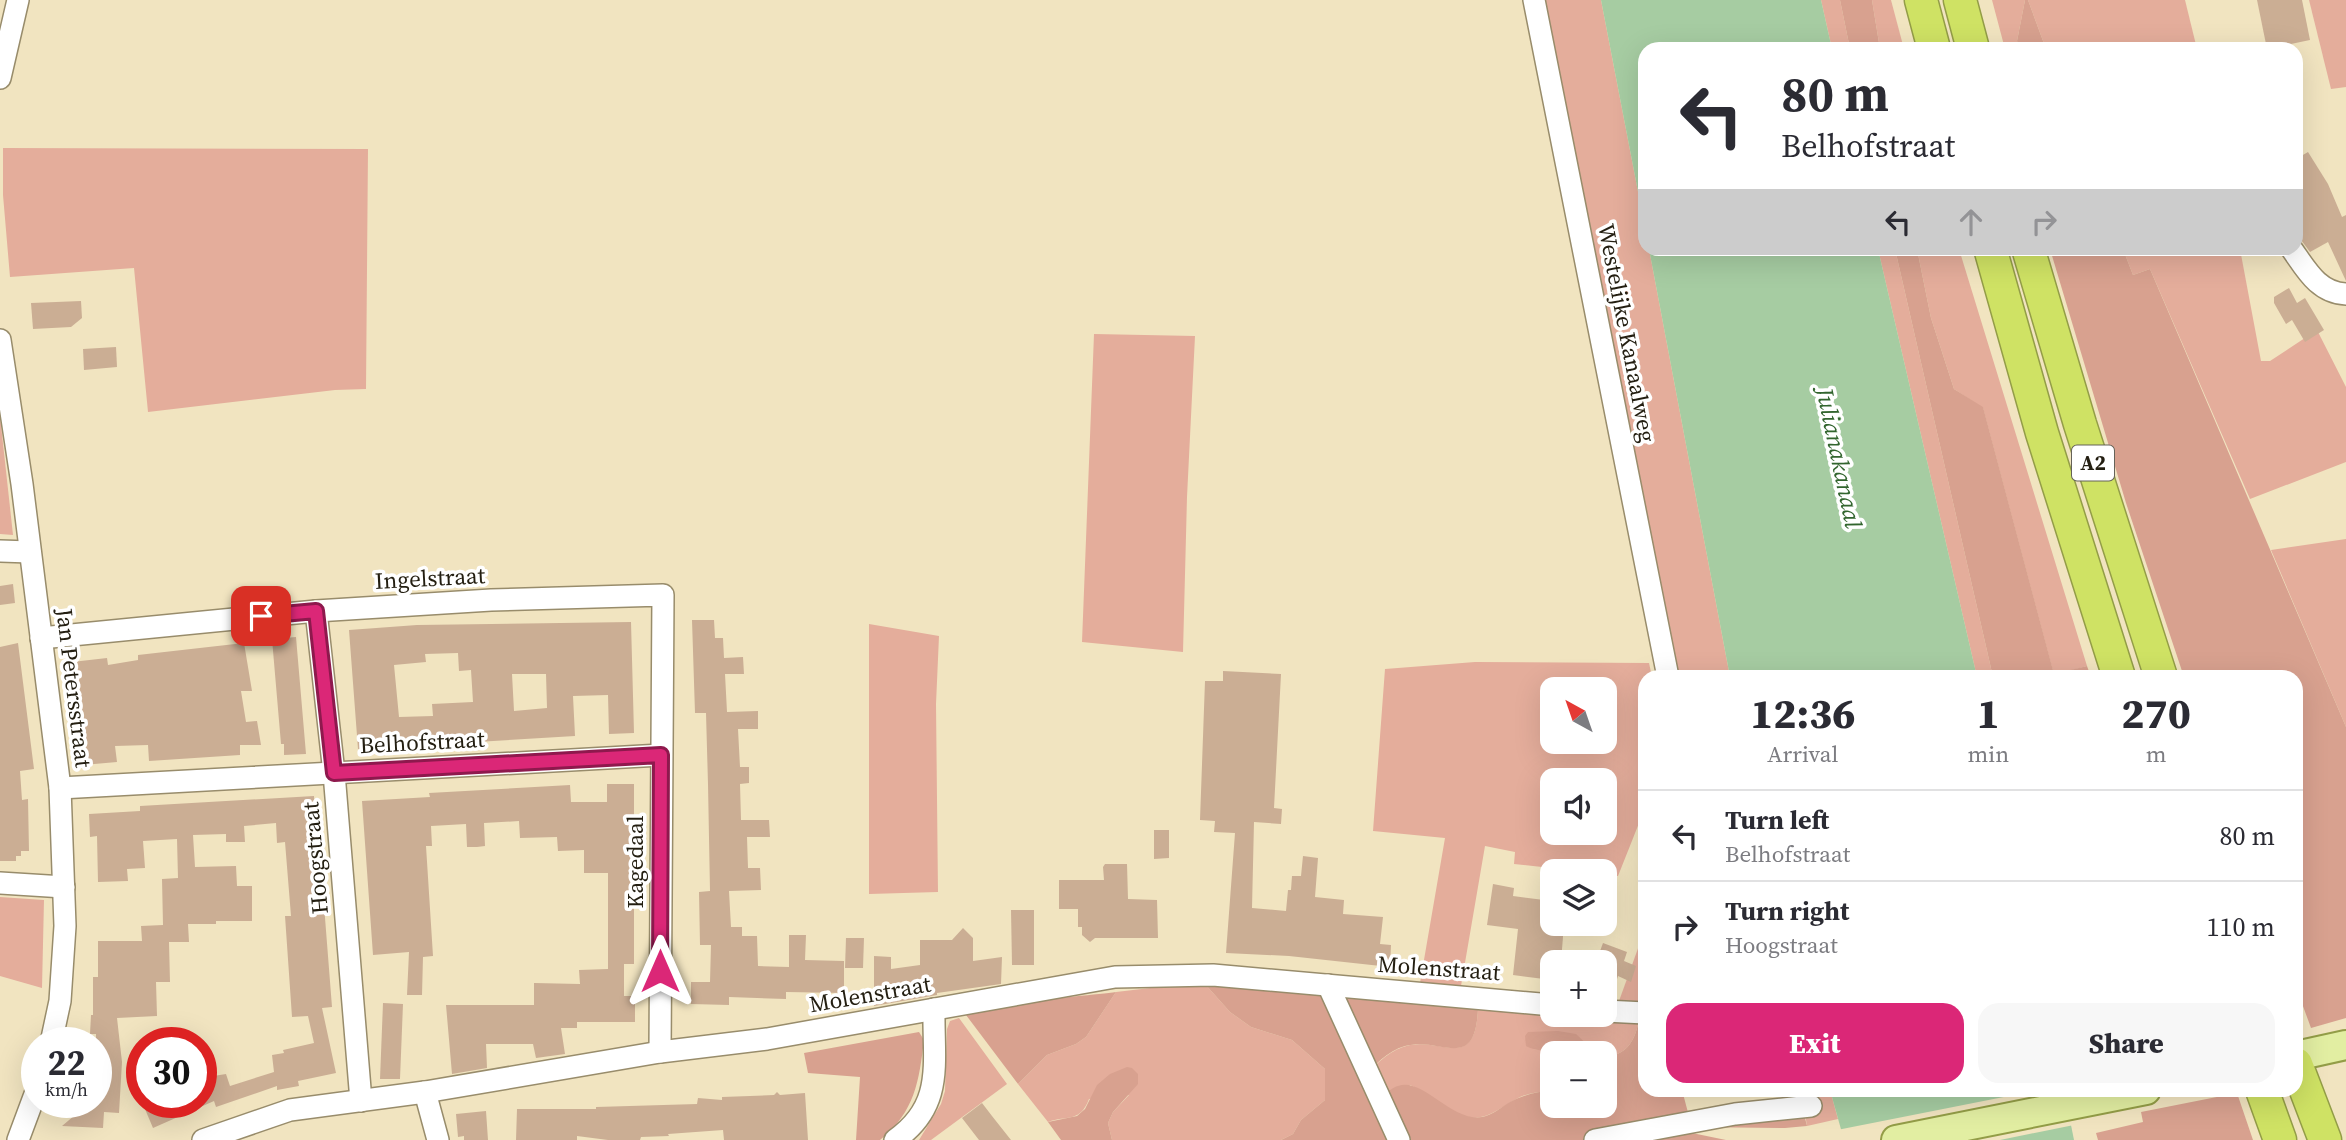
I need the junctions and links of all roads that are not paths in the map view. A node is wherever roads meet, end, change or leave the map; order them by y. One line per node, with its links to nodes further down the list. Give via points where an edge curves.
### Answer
1 (18, 0): 8 (street)
2 (1534, 0): 18 (street, Westelijke Kanaalweg)
3 (1921, 0): 6 (highway)
4 (1960, 0): 7 (highway)
5 (0, 29): 8 (street)
6 (1932, 42)
7 (1971, 42)
8 (2, 68)
9 (1992, 256): 19 (highway, A2)
10 (2030, 256): 20 (highway, A2)
11 (2297, 256): 12 (street, via 2326,291)
12 (2346, 294)
13 (0, 340): 15 (street, Jan Petersstraat)
14 (0, 551): 15 (street)
15 (30, 552): 17 (street, Jan Petersstraat)
16 (316, 611): 17 (street, Ingelstraat); 21 (street, Ingelstraat, via 663,595); 22 (street, Hoogstraat)
17 (41, 638): 23 (street, Jan Petersstraat)
18 (1667, 670)
19 (2117, 670)
20 (2159, 670)
21 (661, 755): 22 (street, Belhofstraat); 33 (street, Kagedaal)
22 (334, 773): 23 (street, Belhofstraat); 39 (street, Hoogstraat)
23 (61, 788): 25 (street, Jan Petersstraat)
24 (0, 883): 25 (street)
25 (64, 887): 31 (street, Jan Petersstraat, via 60,1001)
26 (1328, 985): 27 (street, Molenstraat); 28 (street, Molenstraat, via 1213,975 1115,977); 46 (street)
27 (1540, 1004)
28 (934, 1009): 33 (street, Molenstraat, via 767,1039); 42 (street, via 930,1099 922,1116)
29 (1617, 1012): 30 (street)
30 (1638, 1013)
31 (54, 1027)
32 (2346, 1045): 34 (main road)
33 (660, 1052): 36 (street, Molenstraat)
34 (2303, 1054)
35 (2303, 1082): 50 (highway)
36 (425, 1092): 39 (street, Molenstraat); 45 (street)
37 (2115, 1097): 48 (main road)
38 (2265, 1097): 49 (highway)
39 (361, 1101): 44 (street, Molenstraat, via 290,1110)
40 (1811, 1106): 47 (street, via 1735,1114)
41 (26, 1118): 43 (street)
42 (898, 1139)
43 (18, 1140)
44 (203, 1140)
45 (438, 1140)
46 (1399, 1140)
47 (1595, 1140)
48 (1896, 1140)
49 (2280, 1140)
50 (2325, 1140)

